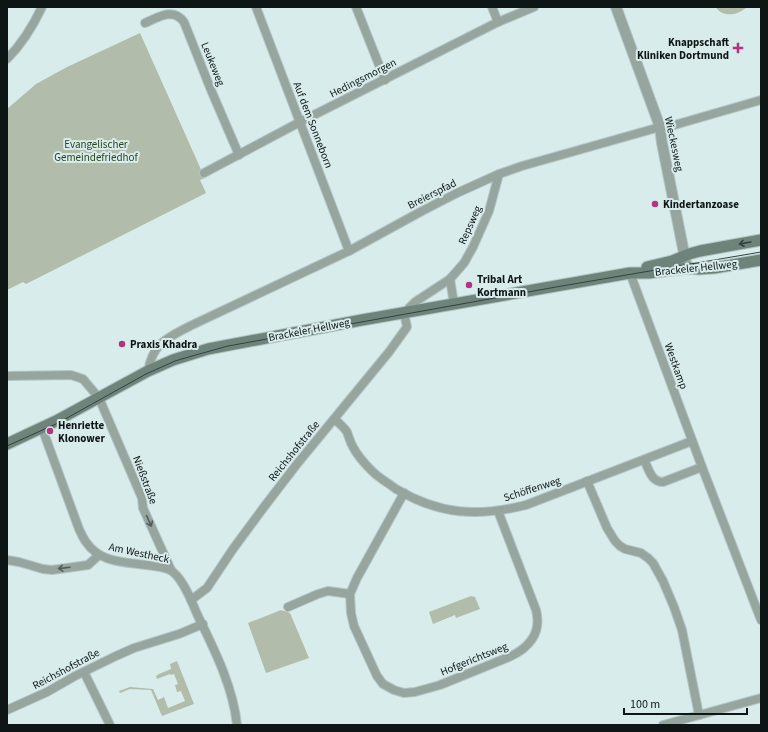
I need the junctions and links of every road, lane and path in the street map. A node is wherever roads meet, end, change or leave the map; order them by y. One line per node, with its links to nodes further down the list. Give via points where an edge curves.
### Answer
1 (42, 7): 9 (street, via 29,32)
2 (256, 7): 12 (street, Auf dem Sonneborn)
3 (356, 7): 10 (street)
4 (492, 7): 7 (street)
5 (534, 7): 7 (street, Hedingsmorgen)
6 (616, 7): 13 (street, Wieckesweg)
7 (498, 22): 10 (street, Hedingsmorgen)
8 (145, 24): 14 (street, Leukeweg, via 170,14 176,15 184,22)
9 (7, 59)
10 (385, 80): 12 (street, Hedingsmorgen)
11 (761, 100): 13 (street, Breierspfad)
12 (300, 122): 14 (street, Hedingsmorgen); 18 (street, Auf dem Sonneborn)
13 (660, 127): 16 (street, Breierspfad); 19 (street, Wieckesweg)
14 (239, 155): 15 (street, Hedingsmorgen)
15 (204, 173)
16 (499, 174): 18 (street, Breierspfad, via 429,207); 23 (street, Repsweg, via 489,211 473,247 464,263)
17 (761, 240): 19 (main road, Brackeler Hellweg, one-way to 19)
18 (349, 251): 26 (street, Breierspfad, via 170,337 161,343 153,354)
19 (684, 256): 21 (street, Wieckesweg); 22 (main road, Brackeler Hellweg)
20 (761, 260): 21 (main road, Brackeler Hellweg, via 714,268)
21 (687, 268): 22 (main road, Brackeler Hellweg)
22 (630, 273): 24 (main road, Brackeler Hellweg); 31 (street, Westkamp)
23 (450, 279): 24 (street); 25 (street, Repsweg, via 415,302)
24 (454, 304): 25 (main road, Brackeler Hellweg)
25 (404, 313): 26 (main road, Brackeler Hellweg, via 208,349); 29 (street, Reichshofstraße, via 407,327)
26 (148, 371): 28 (main road, Brackeler Hellweg)
27 (7, 376): 28 (street, Nießstraße, via 71,375 83,379)
28 (99, 398): 30 (main road, Brackeler Hellweg); 40 (street, Nießstraße, one-way to 40)
29 (334, 419): 36 (street, Schöffenweg, via 346,432 362,460 372,471); 42 (street, Reichshofstraße, via 264,507 207,588)
30 (42, 428): 32 (main road, Brackeler Hellweg); 38 (street, Am Westheck, via 79,529 92,550)
31 (692, 441): 33 (street, Schöffenweg); 34 (street, Westkamp)
32 (7, 444)
33 (644, 460): 34 (street, via 651,475 659,482); 35 (street, Schöffenweg)
34 (702, 467): 44 (street, Westkamp)
35 (588, 481): 37 (street, Schöffenweg, via 526,505); 49 (street, via 615,541 625,549 642,553 653,563 663,581 682,630)
36 (404, 493): 37 (street, Schöffenweg, via 445,509 467,512); 41 (street, Hofgerichtsweg)
37 (498, 511): 41 (street, Hofgerichtsweg, via 538,619 532,640 516,654 420,691 404,693 394,690 383,684 375,673 352,618)
38 (100, 555): 39 (street, one-way to 39, via 88,565 52,570); 40 (street, Am Westheck, via 115,562)
39 (7, 560)
40 (170, 570): 42 (street, Am Westheck, via 178,577)
41 (350, 594): 43 (street, via 328,591)
42 (191, 600): 45 (street, Am Westheck)
43 (288, 607)
44 (761, 620)
45 (202, 624): 46 (street, Reichshofstraße, via 122,653); 51 (street, Am Westheck, via 231,694)
46 (84, 672): 48 (street, Reichshofstraße); 50 (street)
47 (761, 698): 49 (street)
48 (7, 710)
49 (699, 715): 52 (street)
50 (110, 725)
51 (237, 725)
52 (663, 725)

